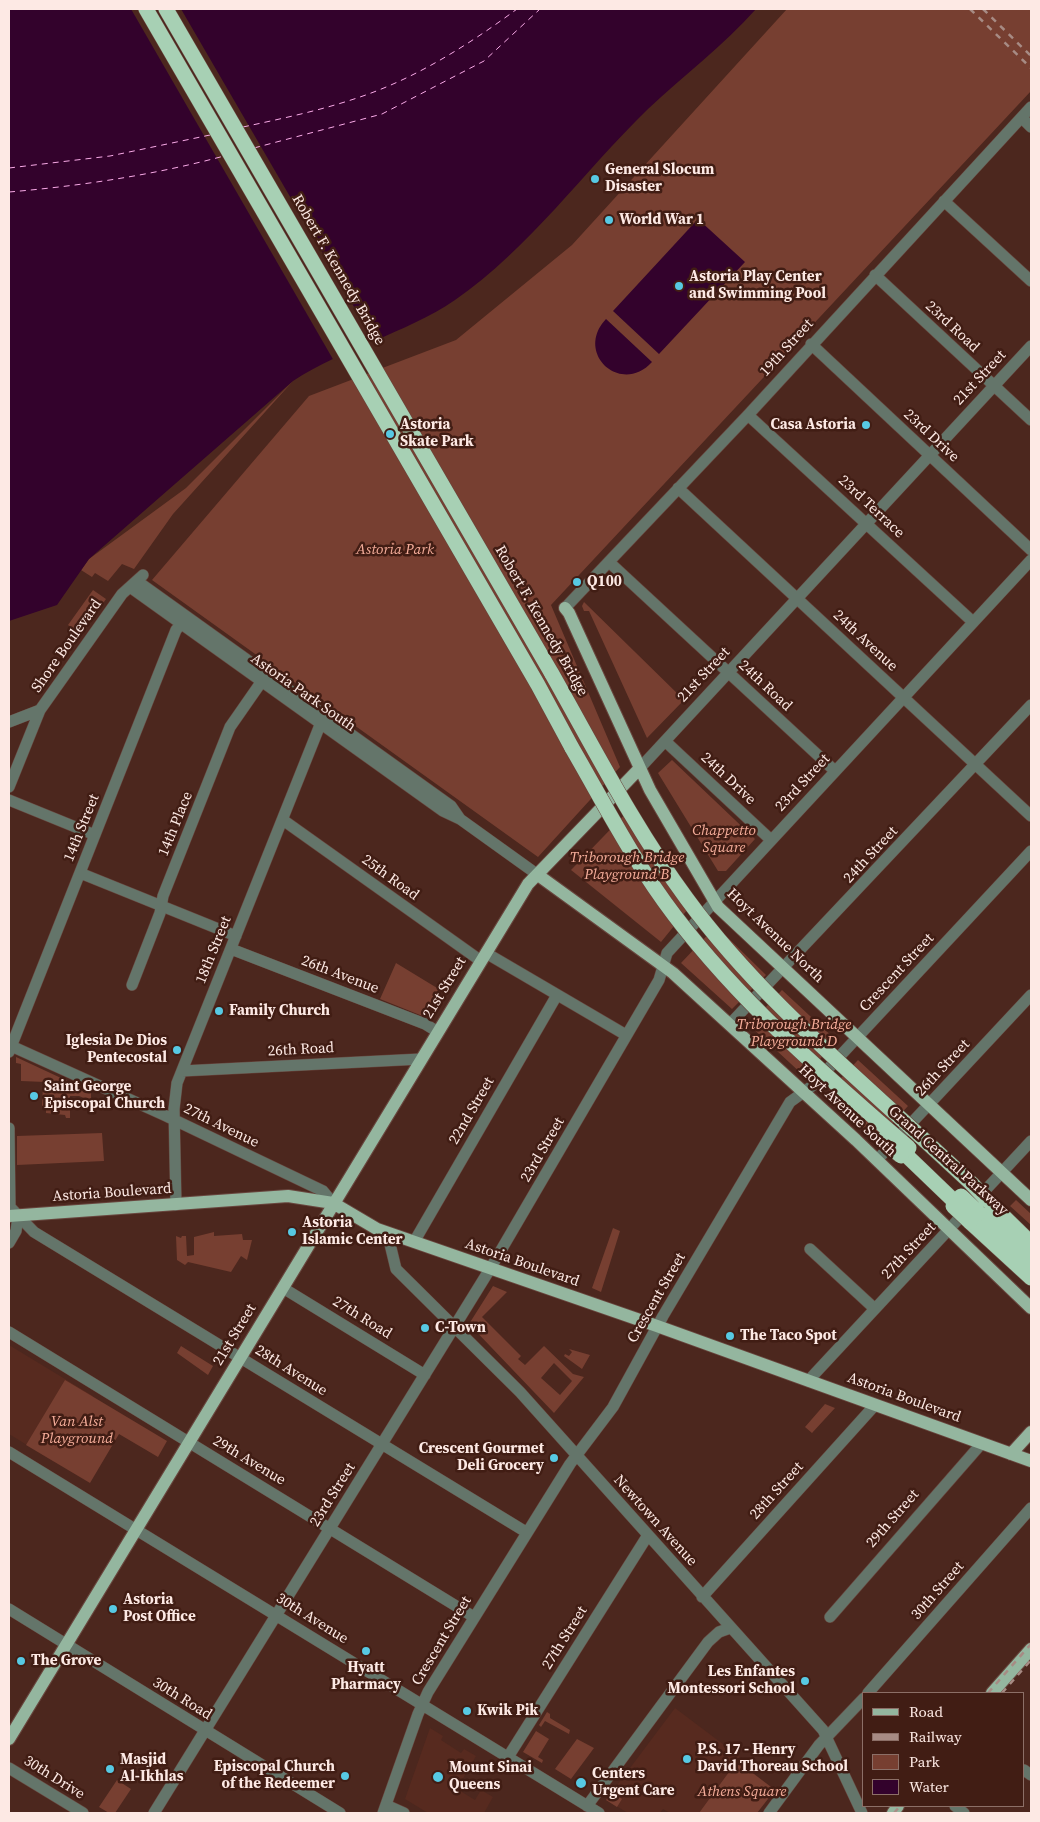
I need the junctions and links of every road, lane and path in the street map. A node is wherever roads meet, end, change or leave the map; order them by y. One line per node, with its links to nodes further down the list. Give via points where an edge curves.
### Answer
1 (146, 9): 64 (highway, bridge, via 656,889 711,961 751,1006)
2 (166, 9): 71 (highway, Robert F. Kennedy Bridge, bridge, via 670,874 756,982)
3 (1031, 107): 4 (street, 19th Street)
4 (1022, 118): 5 (street); 6 (street, 19th Street)
5 (1031, 127)
6 (944, 201): 7 (street, 19th Street); 8 (street)
7 (875, 275): 9 (street, 19th Street); 11 (street, 23rd Road)
8 (1031, 281)
9 (811, 344): 12 (street, 19th Street); 14 (street, 23rd Drive)
10 (1031, 346): 11 (street, 21st Street)
11 (994, 386): 13 (street, 23rd Road); 14 (street, 21st Street)
12 (748, 415): 15 (street, 19th Street); 16 (street, 23rd Terrace)
13 (1031, 420)
14 (930, 456): 16 (street, 21st Street); 17 (street, 23rd Drive)
15 (678, 488): 19 (street, 19th Street); 21 (street, 24th Avenue)
16 (866, 524): 21 (street, 21st Street); 24 (street, 23rd Terrace)
17 (1031, 550)
18 (1031, 560): 24 (street, 23rd Street)
19 (609, 562): 22 (street, 19th Street); 25 (street, 24th Road)
20 (137, 581): 23 (street, Astoria Park South); 29 (street, Shore Boulevard, via 122,594)
21 (798, 598): 25 (street, 21st Street); 27 (street, 24th Avenue)
22 (565, 608): 34 (main road, Hoyt Avenue North)
23 (184, 620): 26 (street, Astoria Park South); 30 (street, Astoria Park South); 40 (street, 14th Street, via 176,632)
24 (973, 622): 27 (street, 23rd Street)
25 (728, 672): 32 (street, 21st Street); 35 (street, 24th Road)
26 (262, 682): 30 (street, Astoria Park South); 46 (street, 14th Place, via 230,728)
27 (903, 697): 33 (street, 24th Avenue); 35 (street, 23rd Street)
28 (1031, 705): 33 (street, 24th Street)
29 (40, 710): 31 (street, Shore Boulevard); 36 (street)
30 (323, 720): 39 (street, 18th Street); 44 (street, Astoria Park South, via 443,811 460,819)
31 (9, 722)
32 (665, 741): 34 (street, 21st Street); 41 (street, 24th Drive)
33 (976, 765): 38 (street, 24th Avenue); 51 (street, 24th Street)
34 (640, 768): 44 (main road, 21st Street); 45 (main road, Hoyt Avenue North)
35 (835, 771): 41 (street, 23rd Street)
36 (9, 787)
37 (9, 800): 40 (street)
38 (1031, 816)
39 (283, 820): 47 (street, 18th Street); 49 (street, 25th Road)
40 (95, 835): 43 (street, 14th Street)
41 (771, 840): 45 (street, 23rd Street)
42 (1031, 850): 58 (street, Crescent Street)
43 (80, 873): 46 (street); 59 (street, 14th Street)
44 (538, 874): 49 (main road, 21st Street, via 528,884); 50 (main road, Hoyt Avenue South)
45 (714, 901): 50 (street, 23rd Street, via 667,953); 51 (main road, Hoyt Avenue North)
46 (161, 905): 47 (street); 52 (street, 14th Place)
47 (236, 936): 48 (street, 18th Street)
48 (231, 949): 56 (street, 26th Avenue, via 425,1024); 61 (street, 18th Street)
49 (483, 957): 53 (street, 25th Road); 56 (main road, 21st Street)
50 (663, 966): 55 (main road, Hoyt Avenue South); 57 (street, 23rd Street)
51 (785, 969): 55 (street, 24th Street); 58 (main road, Hoyt Avenue North)
52 (132, 985)
53 (557, 994): 57 (street, 25th Road); 80 (street, 22nd Street)
54 (1031, 995): 63 (street, 26th Street)
55 (730, 1024): 62 (main road, Hoyt Avenue South)
56 (438, 1032): 60 (main road, 21st Street)
57 (626, 1035): 85 (street, 23rd Street)
58 (858, 1037): 62 (street, Crescent Street); 63 (main road, Hoyt Avenue North)
59 (10, 1048): 65 (street, 27th Avenue)
60 (421, 1059): 61 (street, 26th Road); 73 (main road, 21st Street)
61 (182, 1071): 65 (street, 18th Street, via 175,1095)
62 (802, 1093): 69 (main road, Hoyt Avenue South); 91 (street, Crescent Street, via 790,1102)
63 (930, 1104): 69 (street, 26th Street); 70 (main road, Hoyt Avenue North)
64 (863, 1107): 68 (highway, Grand Central Parkway, bridge); 68 (highway, bridge, via 891,1148)
65 (174, 1121): 73 (street, 27th Avenue, via 323,1191); 74 (street, 18th Street)
66 (9, 1128): 76 (street, via 10,1207)
67 (1031, 1141): 70 (street, 27th Street)
68 (904, 1152): 75 (highway, Grand Central Parkway, bridge, via 957,1202)
69 (876, 1160): 77 (main road, Hoyt Avenue South)
70 (1002, 1172): 72 (main road, Hoyt Avenue North); 77 (street, 27th Street)
71 (972, 1184): 75 (highway, Grand Central Parkway, bridge)
72 (1031, 1200)
73 (333, 1203): 74 (main road, Astoria Boulevard, via 288,1196); 79 (main road, Astoria Boulevard); 88 (main road, 21st Street)
74 (176, 1205): 76 (main road, Astoria Boulevard)
75 (979, 1210): 78 (highway); 82 (highway, Grand Central Parkway); 84 (highway, Grand Central Parkway); 86 (highway); 87 (highway)
76 (13, 1216): 81 (street, via 16,1231); 94 (street, 28th Avenue)
77 (949, 1229): 89 (main road, Hoyt Avenue South); 90 (street, 27th Street)
78 (1031, 1230)
79 (393, 1235): 80 (main road, Astoria Boulevard); 92 (street, Newtown Avenue, via 390,1244 396,1269)
80 (414, 1242): 85 (main road, Astoria Boulevard)
81 (9, 1243)
82 (1031, 1243)
83 (810, 1249): 90 (street)
84 (1031, 1261)
85 (490, 1269): 91 (main road, Astoria Boulevard); 92 (street, 23rd Street)
86 (1031, 1273)
87 (1031, 1278)
88 (283, 1288): 94 (main road, 21st Street); 95 (street, 27th Road)
89 (1031, 1308)
90 (875, 1309): 96 (street, 27th Street)
91 (657, 1326): 96 (main road, Astoria Boulevard); 104 (street, Crescent Street, via 613,1407)
92 (455, 1327): 95 (street, 23rd Street); 104 (street, Newtown Avenue, via 520,1392)
93 (9, 1332): 99 (street, 29th Avenue)
94 (241, 1358): 99 (main road, 21st Street); 101 (street, 28th Avenue)
95 (425, 1375): 101 (street, 23rd Street)
96 (808, 1381): 97 (main road, Astoria Boulevard)
97 (875, 1405): 100 (main road, Astoria Boulevard); 111 (street, 28th Street)
98 (1031, 1432): 103 (main road)
99 (189, 1442): 107 (street, 29th Avenue); 108 (main road, 21st Street)
100 (982, 1443): 103 (main road, Astoria Boulevard); 115 (street, 29th Street)
101 (382, 1444): 107 (street, 23rd Street); 109 (street, 28th Avenue)
102 (9, 1452): 108 (street, 30th Avenue)
103 (1011, 1454): 105 (main road, Astoria Boulevard)
104 (576, 1455): 109 (street, Crescent Street); 110 (street, Newtown Avenue)
105 (1031, 1461)
106 (1031, 1508): 119 (street, 30th Street)
107 (330, 1527): 113 (street, 23rd Street); 114 (street, 29th Avenue)
108 (136, 1530): 113 (street, 30th Avenue); 117 (main road, 21st Street)
109 (526, 1532): 114 (street, Crescent Street)
110 (648, 1535): 111 (street, Newtown Avenue); 126 (street, 27th Street)
111 (702, 1597): 116 (street, Newtown Avenue)
112 (9, 1610): 117 (street, 30th Road)
113 (276, 1614): 122 (street, 30th Avenue); 123 (street, 23rd Street)
114 (474, 1617): 122 (street, Crescent Street)
115 (830, 1617)
116 (730, 1628): 124 (street, Newtown Avenue); 128 (street, via 719,1632 708,1642)
117 (66, 1645): 123 (street, 30th Road); 125 (main road, 21st Street)
118 (1031, 1649): 120 (main road)
119 (869, 1692)
120 (993, 1692)
121 (862, 1700): 124 (street)
122 (422, 1704): 126 (street, 30th Avenue); 129 (street, Crescent Street)
123 (205, 1730): 131 (street, 23rd Street); 132 (street, 30th Road)
124 (827, 1738): 135 (street); 136 (street, Newtown Avenue)
125 (9, 1740)
126 (508, 1757): 128 (street, 30th Avenue)
127 (9, 1768): 130 (street, 30th Drive)
128 (587, 1806): 134 (street, 30th Avenue)
129 (385, 1809): 133 (street)
130 (83, 1813)
131 (154, 1813)
132 (340, 1813)
133 (404, 1813)
134 (598, 1813)
135 (768, 1813)
136 (862, 1813)

